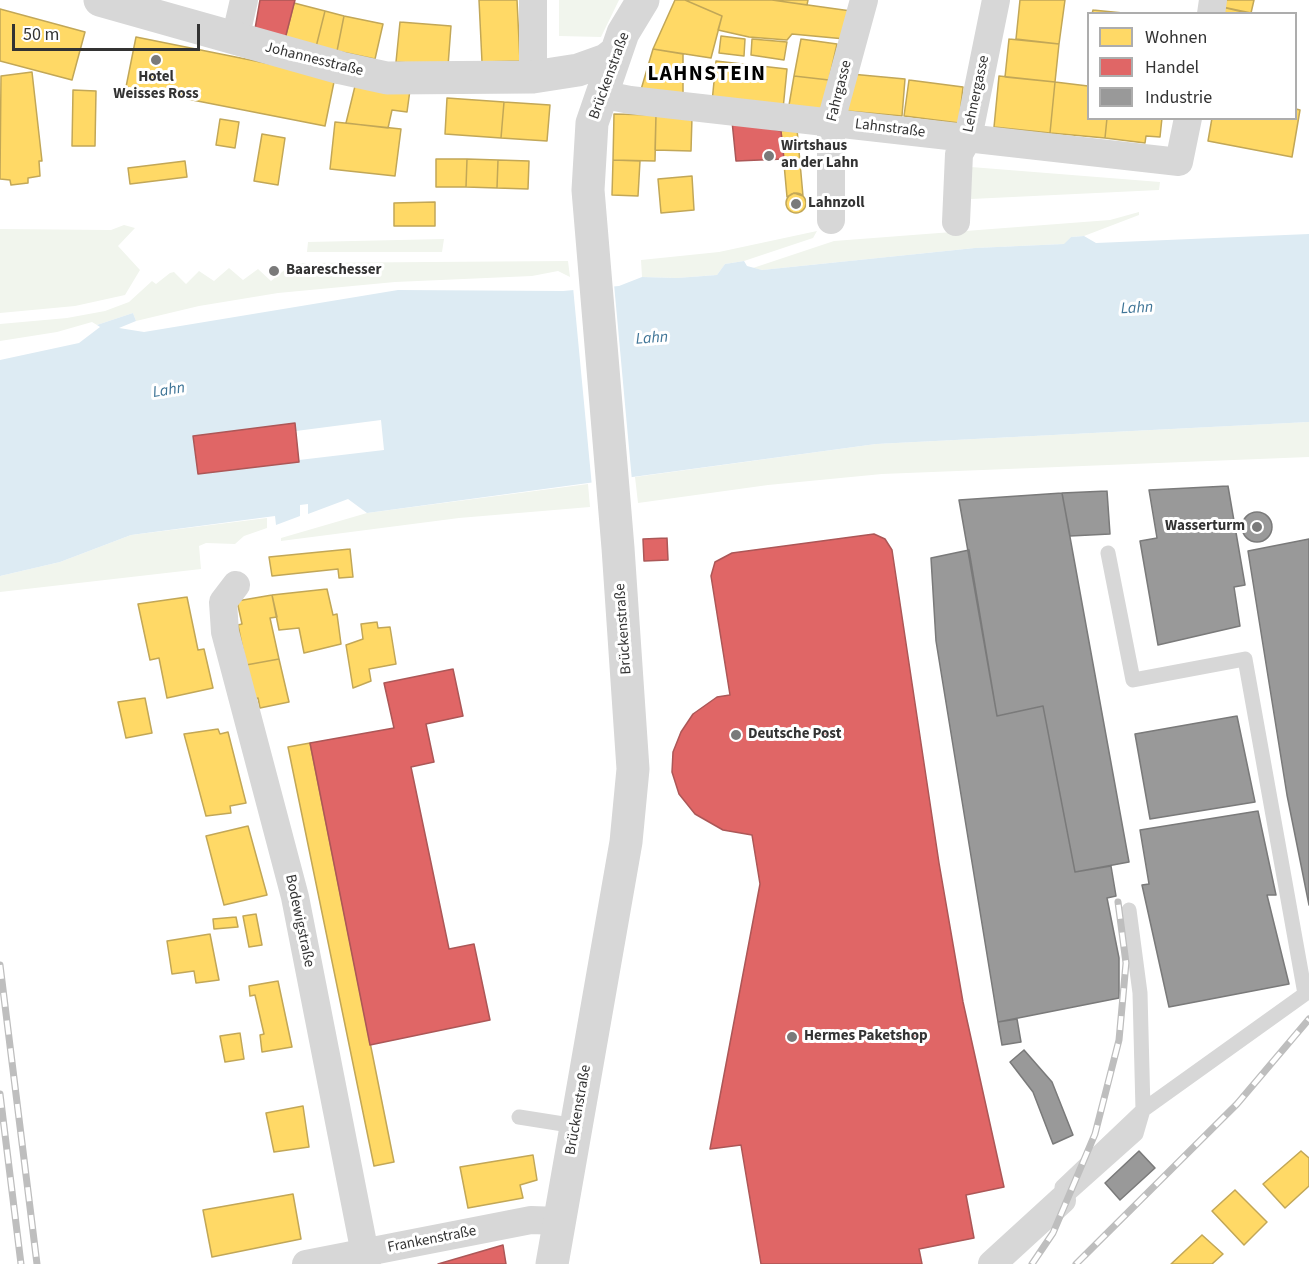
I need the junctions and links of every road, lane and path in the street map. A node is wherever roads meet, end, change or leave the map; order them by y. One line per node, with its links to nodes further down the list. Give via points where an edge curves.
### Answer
1 (100, 0): 7 (street, Johannesstraße)
2 (244, 0): 7 (street)
3 (533, 0): 10 (street)
4 (643, 0): 8 (street, Brückenstraße)
5 (864, 0): 13 (street, Fahrgasse)
6 (996, 0): 15 (street, Lehnergasse)
7 (235, 39): 10 (street, Johannesstraße, via 387,78)
8 (615, 53): 9 (street, Johannesstraße); 11 (street, Brückenstraße)
9 (578, 70): 10 (street, Johannesstraße); 11 (street)
10 (533, 77): 14 (street, Johannesstraße, via 568,94)
11 (604, 89): 13 (street, Lahnstraße, via 615,97 630,100); 14 (street, Brückenstraße)
12 (1188, 120): 15 (street, Lahnstraße, via 1179,162)
13 (831, 121): 15 (street, Lahnstraße); 16 (street, Fahrgasse)
14 (592, 123): 24 (street, Brückenstraße, via 588,213 633,769 626,842)
15 (968, 138): 17 (street, Lehnergasse, via 959,154)
16 (831, 220)
17 (956, 222)
18 (1108, 553): 21 (lane, via 1133,680 1245,659)
19 (236, 585): 27 (street, Bodewigstraße, via 223,602 225,632 294,897)
20 (1128, 910): 22 (lane, via 1140,993)
21 (1307, 993): 22 (lane)
22 (1143, 1110): 25 (lane, via 1136,1134)
23 (519, 1117): 24 (lane)
24 (576, 1126): 26 (street, Brückenstraße)
25 (1062, 1193): 30 (street)
26 (559, 1221): 27 (street, Frankenstraße, via 531,1220); 29 (street, Brückenstraße)
27 (366, 1259): 28 (street, Frankenstraße)
28 (306, 1264)
29 (552, 1264)
30 (992, 1264)

